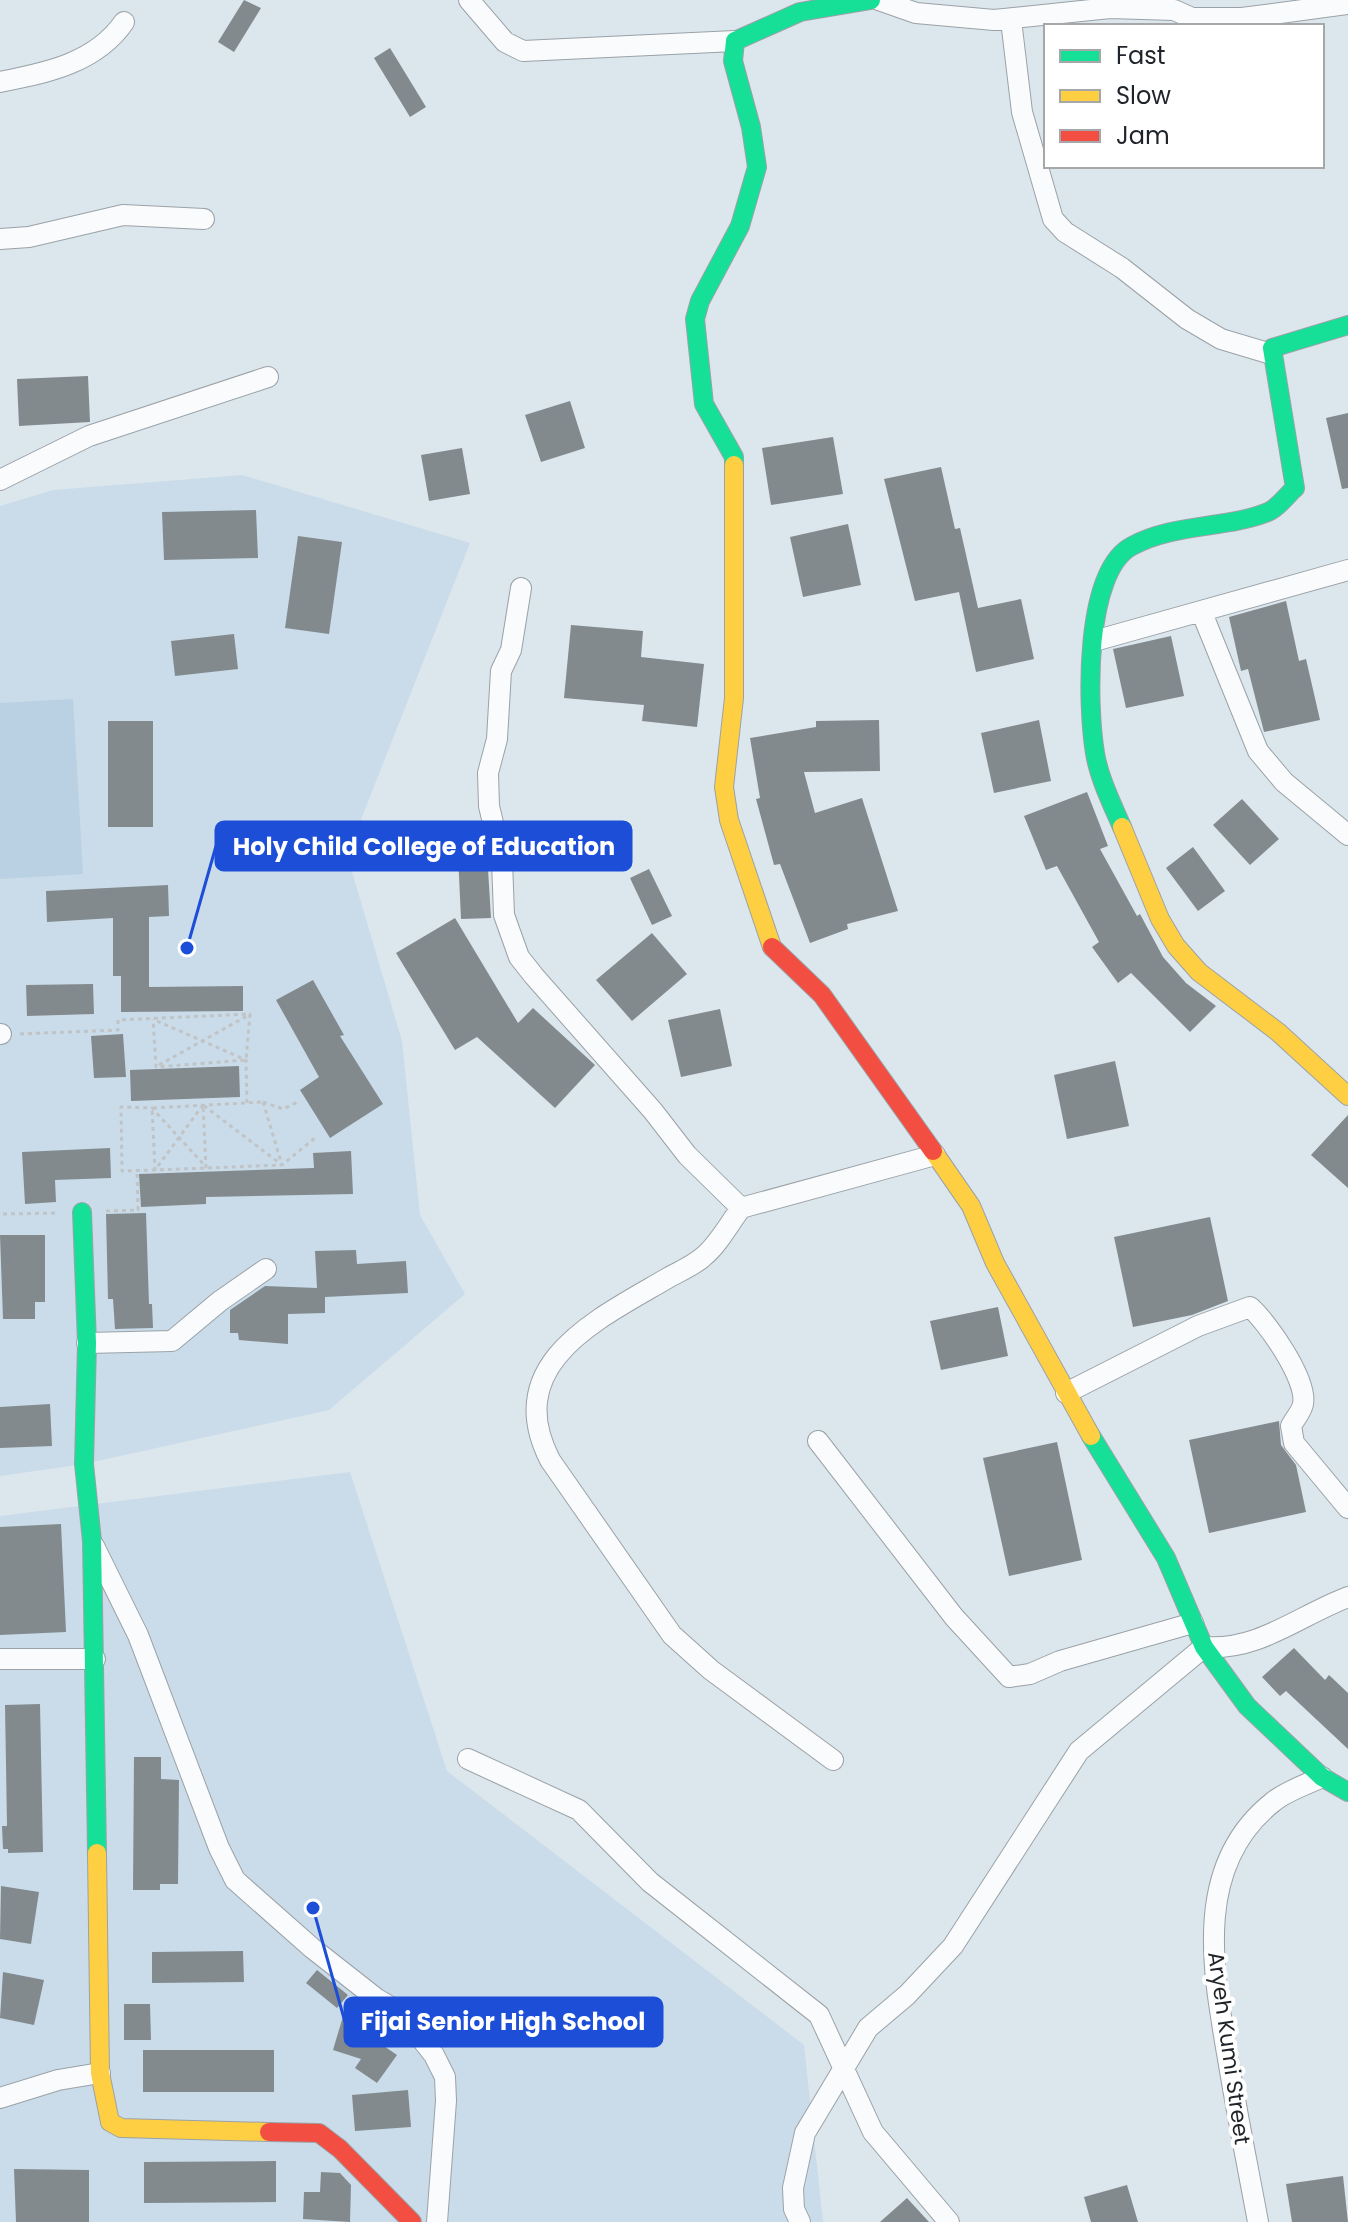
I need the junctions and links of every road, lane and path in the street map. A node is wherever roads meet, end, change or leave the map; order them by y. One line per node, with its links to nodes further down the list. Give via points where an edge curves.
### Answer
1 (469, 0): 7 (street, via 505,42 523,51)
2 (871, 0): 7 (street, via 792,12)
3 (879, 0): 5 (street, via 916,13)
4 (1343, 3): 5 (street, via 1242,18 1110,8)
5 (1011, 20): 12 (street, via 1022,112 1053,219 1187,319 1221,339)
6 (124, 22): 8 (street, via 109,43 77,61)
7 (735, 41): 34 (street, via 733,61 751,127 755,178 740,226 720,258 695,319 704,404 734,457 734,698 724,787 729,820 767,939 822,995)
8 (0, 82)
9 (204, 219): 10 (street, via 123,215)
10 (0, 239)
11 (1348, 325): 12 (street, via 1277,343)
12 (1271, 354): 18 (street, via 1295,488 1270,512 1178,530 1131,546 1108,572)
13 (268, 377): 14 (street, via 89,436)
14 (0, 480)
15 (1348, 570): 17 (street)
16 (521, 588): 38 (street, via 511,650 501,671 497,739 488,773 510,937 550,995 687,1155)
17 (1202, 613): 18 (street); 19 (street, via 1258,751 1284,782)
18 (1094, 641): 26 (street, via 1095,756 1160,919 1199,972 1278,1032)
19 (1348, 835)
20 (250, 1014): 21 (path); 23 (path); 24 (path)
21 (153, 1019): 22 (path, via 118,1020 118,1030); 23 (path); 25 (path)
22 (1, 1034)
23 (203, 1041): 24 (path); 25 (path)
24 (246, 1060): 25 (path); 29 (path)
25 (156, 1067)
26 (1348, 1096)
27 (300, 1101): 28 (path, via 283,1109)
28 (263, 1102): 29 (path); 35 (path)
29 (247, 1103): 30 (path)
30 (203, 1105): 31 (path); 32 (path); 35 (path); 36 (path)
31 (152, 1108): 32 (path); 37 (path); 37 (path, via 121,1107 122,1171)
32 (179, 1137): 36 (path); 37 (path)
33 (316, 1137): 35 (path)
34 (935, 1155): 38 (street); 42 (street, via 971,1206 995,1263)
35 (282, 1165): 36 (path)
36 (206, 1167): 37 (path)
37 (155, 1170)
38 (741, 1208): 52 (street, via 704,1257 563,1346 539,1387 534,1410 537,1434 672,1635)
39 (82, 1212): 41 (street)
40 (266, 1269): 41 (street, via 172,1341)
41 (87, 1343): 45 (street, via 84,1464)
42 (1066, 1393): 44 (street, via 1198,1326 1250,1307 1300,1384 1303,1404 1291,1426 1294,1443); 47 (street, via 1147,1522)
43 (818, 1441): 47 (street, via 954,1617 1009,1677)
44 (1348, 1508)
45 (92, 1541): 50 (street); 59 (street, via 138,1635 235,1880 312,1948 401,2013 434,2055 445,2077 446,2101)
46 (1348, 1597): 48 (street, via 1254,1642 1227,1649)
47 (1193, 1623): 48 (street)
48 (1204, 1647): 53 (street, via 1247,1706); 55 (street, via 1079,1751 953,1946 868,2028)
49 (0, 1659): 50 (street)
50 (95, 1659): 56 (street)
51 (468, 1759): 55 (street, via 579,1810 650,1882 819,2015)
52 (833, 1760)
53 (1322, 1777): 54 (street); 62 (street, Aryeh Kumi Street, via 1275,1800 1258,1816 1236,1843 1217,1895 1212,1965)
54 (1348, 1792)
55 (843, 2069): 60 (street, via 805,2133 793,2188); 61 (street, via 873,2132)
56 (100, 2073): 57 (street); 58 (street, via 105,2110 110,2122 121,2128 319,2133)
57 (0, 2098)
58 (412, 2222)
59 (437, 2222)
60 (800, 2222)
61 (949, 2222)
62 (1258, 2222)

